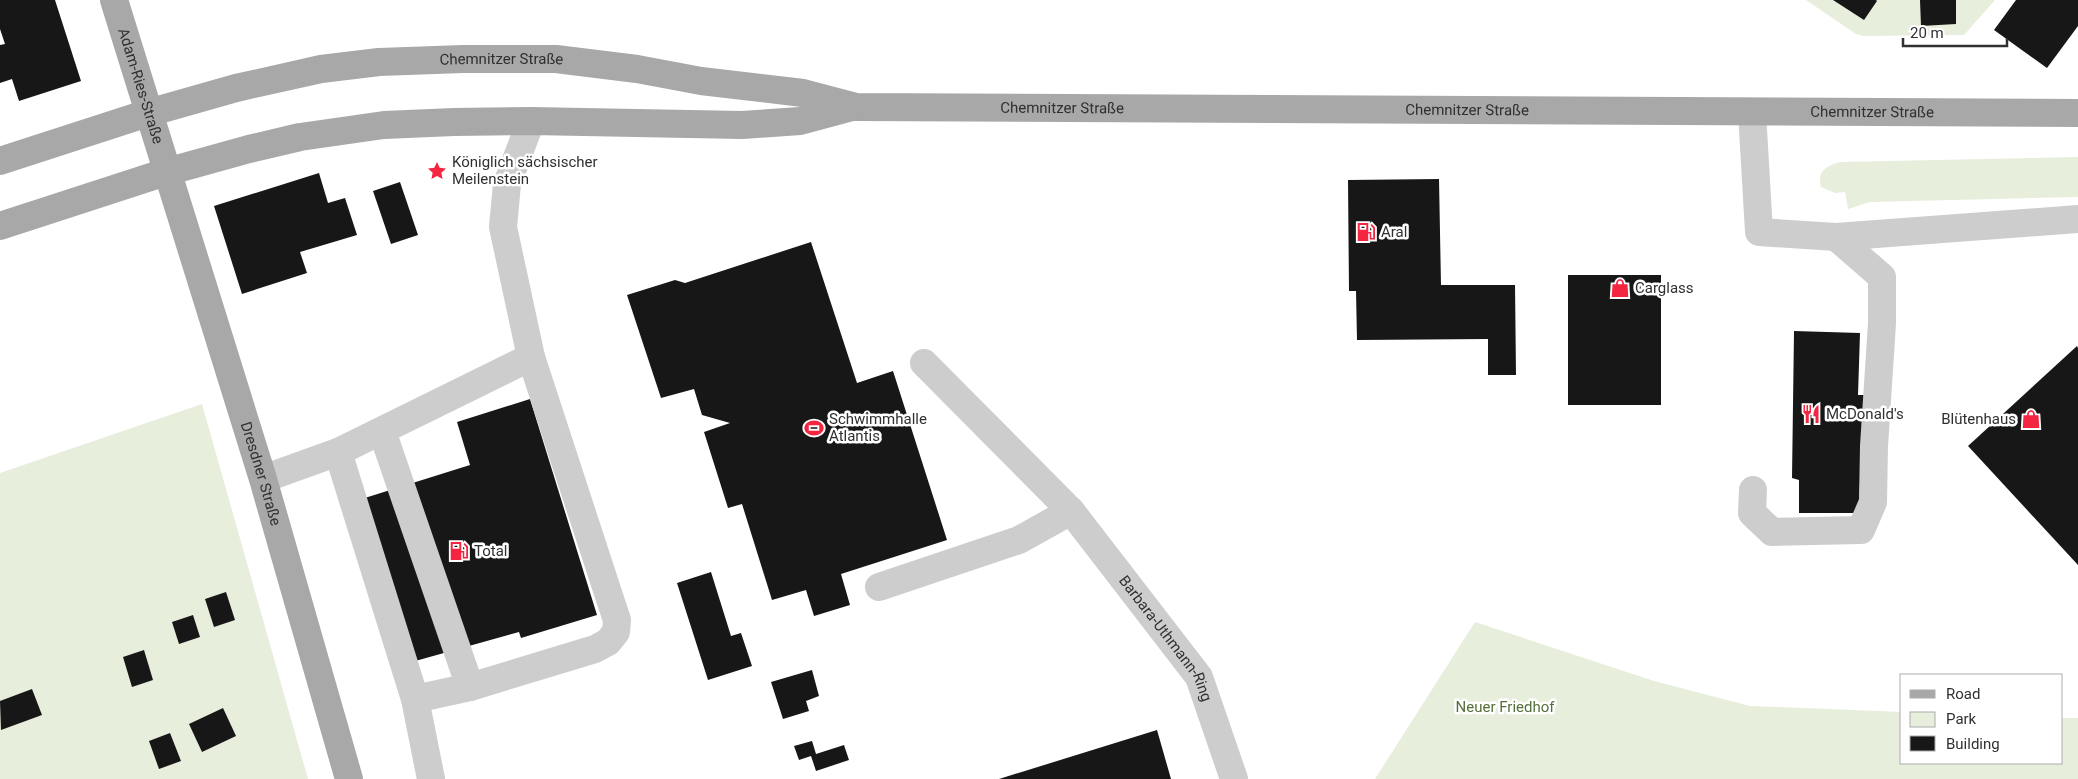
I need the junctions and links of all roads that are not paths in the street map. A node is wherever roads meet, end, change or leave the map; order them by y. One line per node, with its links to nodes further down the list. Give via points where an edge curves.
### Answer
1 (114, 0): 4 (main road, Adam-Ries-Straße)
2 (856, 107): 3 (main road, Chemnitzer Straße); 4 (main road, Chemnitzer Straße, via 803,93 556,59 463,59 379,62 321,69); 6 (main road, Chemnitzer Straße, via 800,121 742,125)
3 (1752, 112): 5 (main road, Chemnitzer Straße); 11 (street, via 1759,232)
4 (148, 113): 7 (main road, Chemnitzer Straße); 8 (main road, Adam-Ries-Straße)
5 (2078, 113)
6 (530, 121): 8 (main road, Chemnitzer Straße, via 374,126 300,137); 12 (street, via 507,184 503,227)
7 (0, 161)
8 (166, 172): 10 (main road, Chemnitzer Straße); 16 (main road, Dresdner Straße)
9 (2078, 219): 11 (street)
10 (0, 226)
11 (1836, 238): 17 (street, via 1882,277 1873,502 1860,530 1772,532 1752,513)
12 (532, 357): 14 (street); 20 (street, via 617,620 616,632 608,642 595,649)
13 (924, 363): 18 (street, Barbara-Uthmann-Ring)
14 (382, 431): 15 (street); 20 (street)
15 (338, 452): 16 (street); 21 (street)
16 (263, 480): 22 (main road, Dresdner Straße)
17 (1753, 490)
18 (1071, 511): 19 (street, via 1019,540); 24 (street, Barbara-Uthmann-Ring, via 1199,678)
19 (879, 587)
20 (470, 687): 21 (street)
21 (415, 700): 23 (street)
22 (349, 779)
23 (431, 779)
24 (1234, 779)

